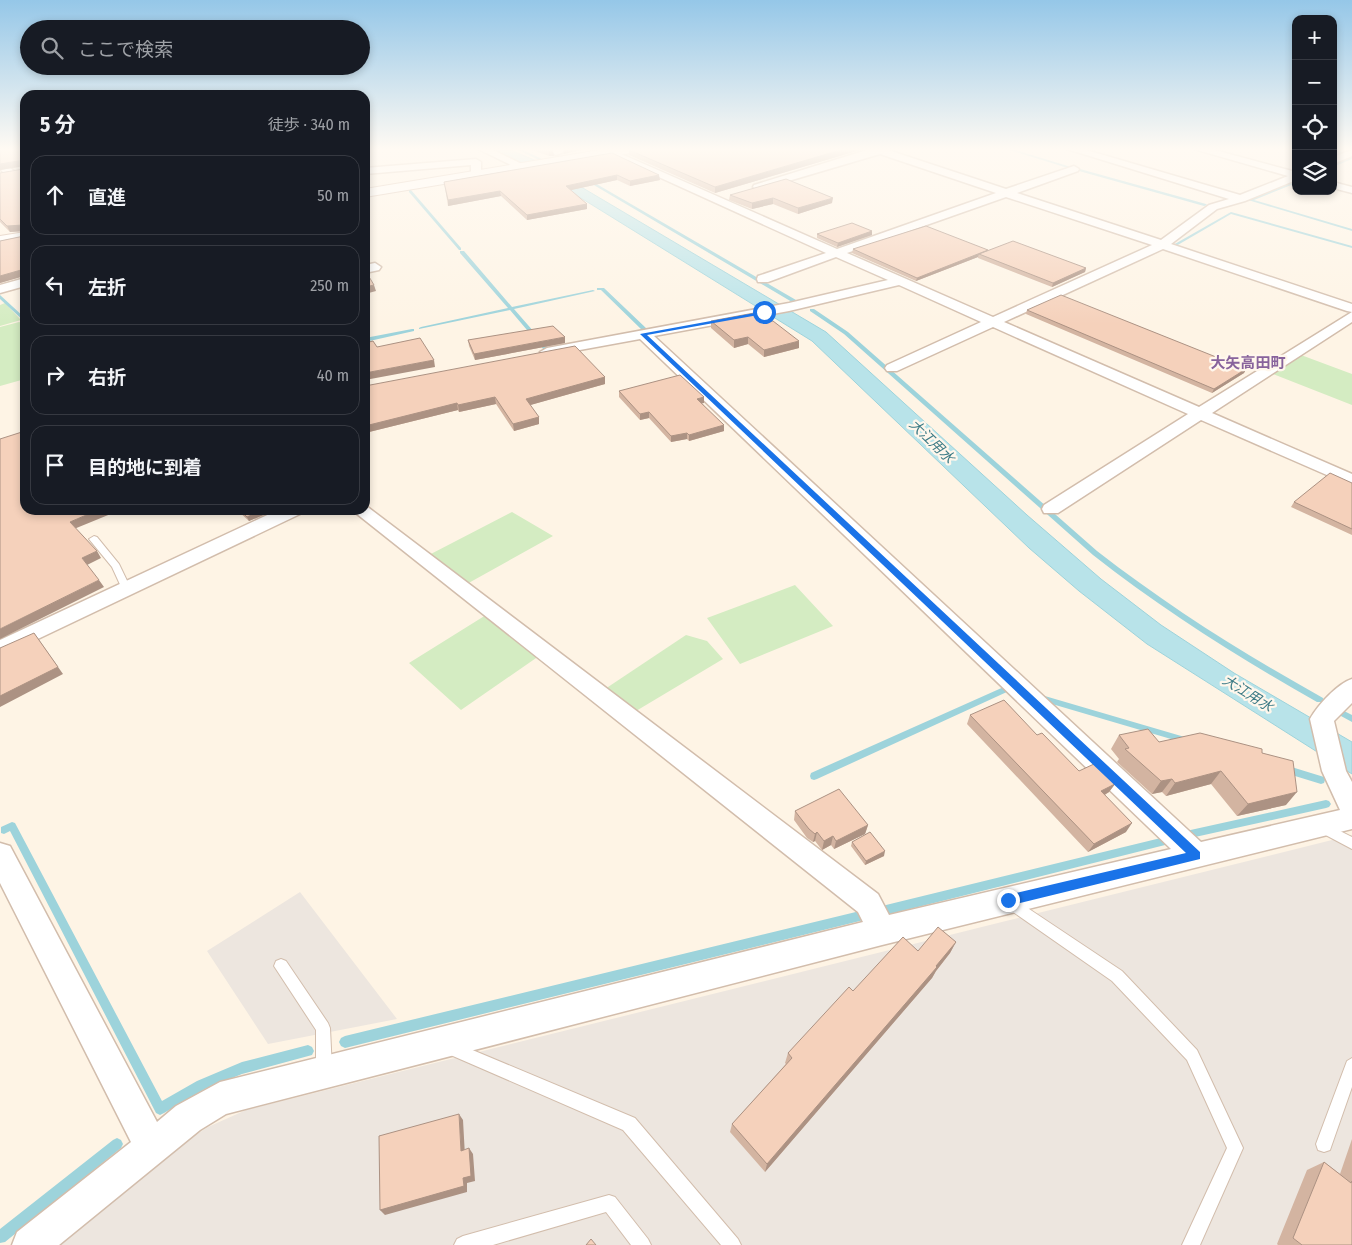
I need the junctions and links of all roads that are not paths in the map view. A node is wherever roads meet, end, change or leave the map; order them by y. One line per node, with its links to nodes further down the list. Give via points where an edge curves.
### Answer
1 (727, 207): 8 (street)
2 (966, 207): 8 (street)
3 (1048, 207): 7 (street)
4 (1214, 207): 7 (street)
5 (20, 238): 6 (main road)
6 (0, 240)
7 (1162, 245): 13 (street); 15 (street)
8 (834, 254): 9 (street); 10 (street)
9 (763, 279)
10 (897, 282): 15 (street); 16 (street, via 789,308)
11 (20, 283): 12 (street)
12 (0, 289)
13 (1352, 308)
14 (1352, 316): 19 (street)
15 (990, 323): 18 (street); 19 (street)
16 (643, 334): 17 (street); 33 (street)
17 (530, 356)
18 (892, 368)
19 (1199, 414): 20 (street); 21 (street)
20 (1352, 482)
21 (1051, 509)
22 (282, 515): 25 (street)
23 (367, 515): 35 (street, via 868,903)
24 (94, 539): 25 (lane, via 116,566)
25 (126, 589): 26 (street)
26 (0, 649)
27 (1352, 688): 28 (street, via 1322,718 1333,766)
28 (1352, 808)
29 (1352, 818): 30 (street)
30 (1320, 826): 31 (lane); 33 (street)
31 (1352, 843)
32 (0, 855): 41 (street)
33 (1196, 855): 34 (street)
34 (1008, 900): 35 (street); 46 (lane, via 1117,976 1192,1055 1235,1148)
35 (882, 931): 37 (street)
36 (281, 966): 39 (lane, via 323,1028)
37 (439, 1043): 39 (street); 45 (lane, via 629,1124)
38 (1352, 1066): 40 (lane)
39 (324, 1073): 41 (street, via 220,1099)
40 (1324, 1144)
41 (151, 1146): 42 (street)
42 (30, 1245)
43 (463, 1245): 44 (lane, via 609,1203)
44 (642, 1245)
45 (732, 1245)
46 (1192, 1245)

